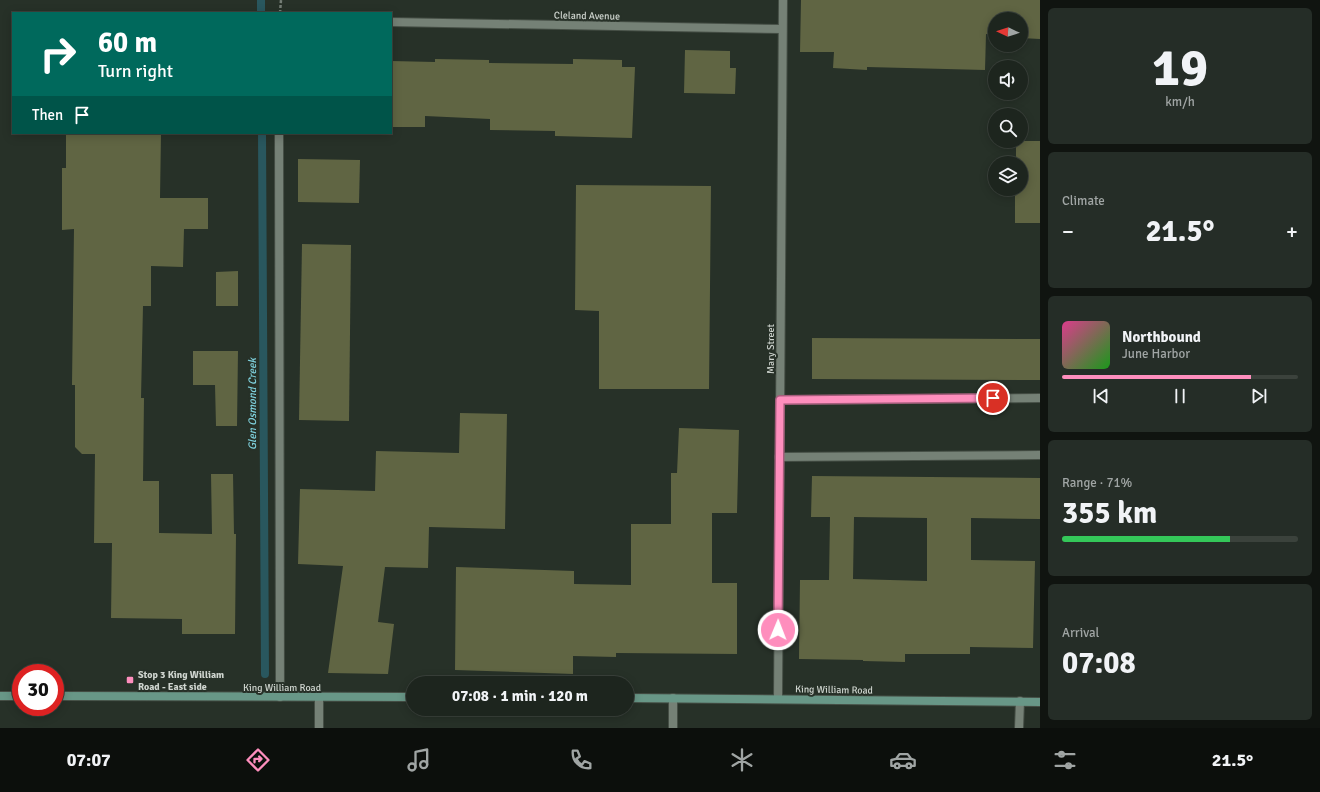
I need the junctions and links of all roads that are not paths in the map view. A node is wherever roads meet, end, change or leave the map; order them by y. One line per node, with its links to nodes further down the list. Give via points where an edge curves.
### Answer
1 (783, 0): 3 (street, Mary Street)
2 (392, 22): 3 (street, Cleland Avenue)
3 (782, 29): 6 (street, Mary Street)
4 (280, 134): 12 (street)
5 (1040, 398): 6 (street)
6 (780, 400): 8 (street, Mary Street)
7 (1040, 455): 8 (street)
8 (779, 457): 17 (street, Mary Street)
9 (0, 696): 10 (main road)
10 (12, 696)
11 (64, 696): 12 (main road, King William Road)
12 (280, 697): 13 (main road, King William Road)
13 (319, 697): 14 (main road, King William Road); 20 (street)
14 (406, 697)
15 (634, 698): 16 (main road, King William Road)
16 (673, 698): 17 (main road, King William Road); 21 (street)
17 (778, 698): 18 (main road, King William Road)
18 (1020, 702): 19 (main road, King William Road); 22 (street)
19 (1040, 702)
20 (319, 728)
21 (673, 728)
22 (1019, 728)

